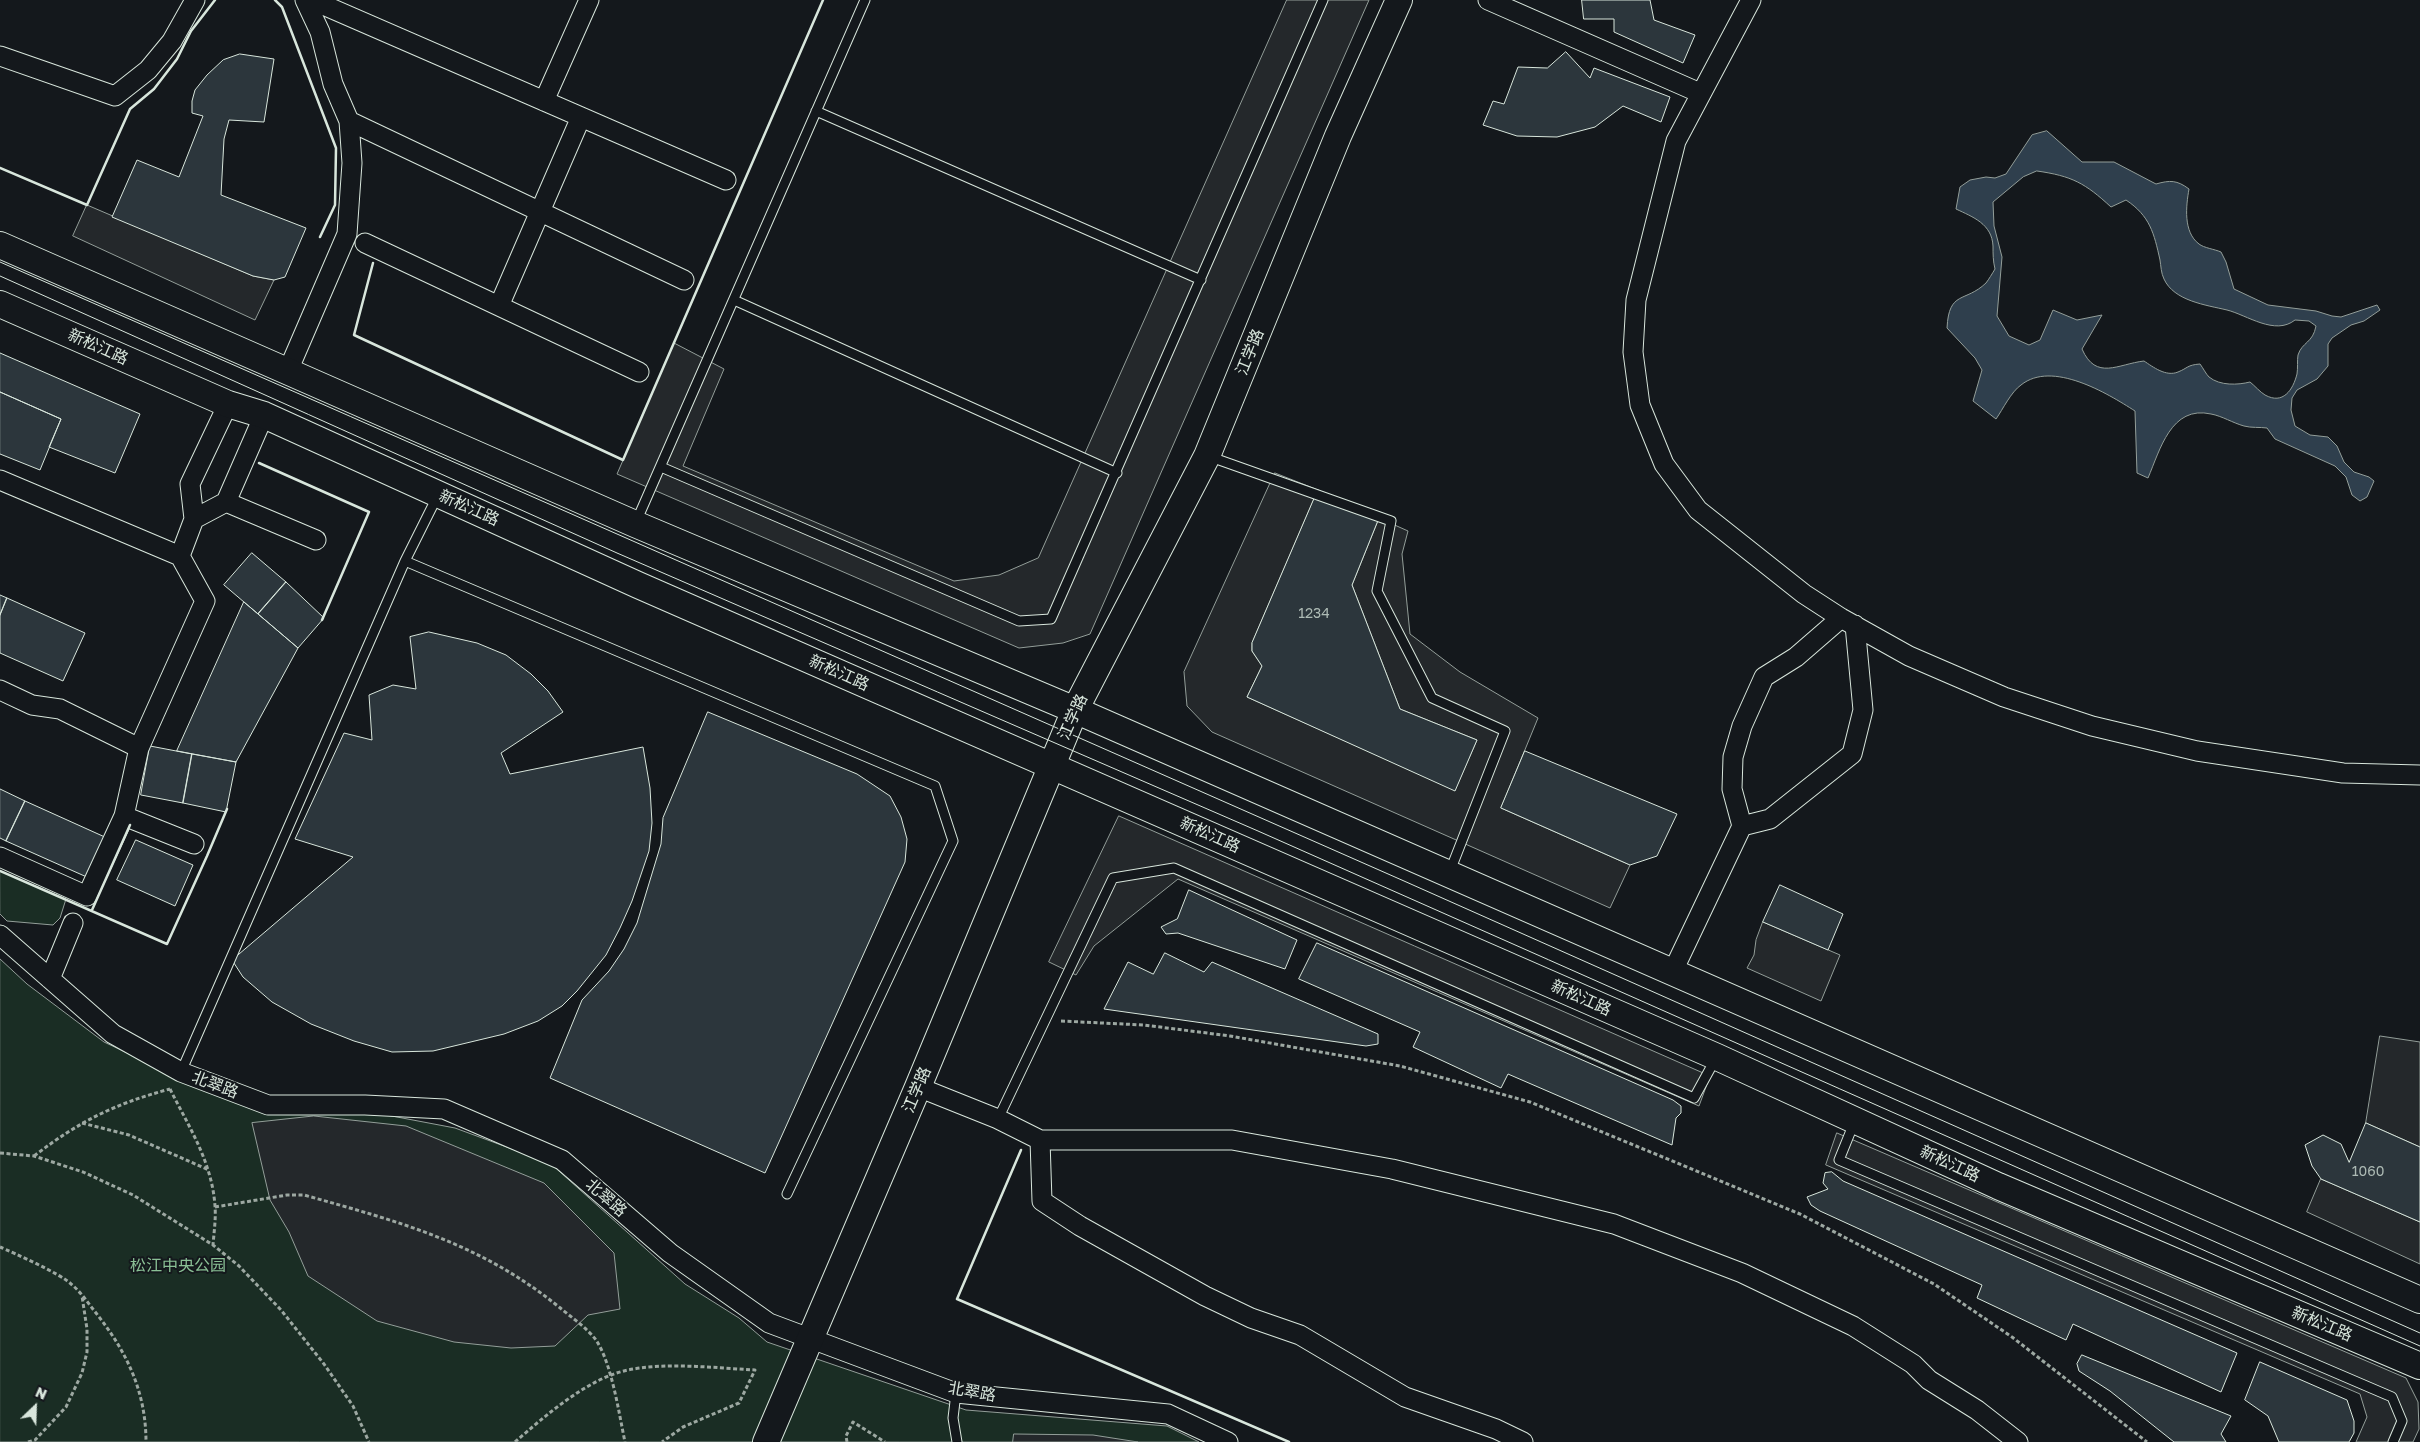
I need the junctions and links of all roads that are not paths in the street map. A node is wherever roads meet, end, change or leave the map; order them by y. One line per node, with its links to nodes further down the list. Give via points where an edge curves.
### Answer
1 (195, 0): 10 (street, via 172,41 148,70 115,96)
2 (305, 0): 15 (street, via 320,32 333,84)
3 (312, 0): 12 (street)
4 (588, 0): 12 (street)
5 (865, 0): 13 (lane)
6 (1323, 0): 21 (lane)
7 (1399, 0): 29 (main road, 江学路, via 1338,136)
8 (1488, 0): 11 (street)
9 (1751, 0): 11 (street)
10 (0, 56)
11 (1700, 93): 40 (street, via 1676,141 1636,300 1633,352 1640,404 1664,464 1698,510 1804,594)
12 (544, 101): 14 (street)
13 (816, 112): 21 (lane); 22 (lane)
14 (581, 117): 16 (street); 17 (street)
15 (349, 121): 17 (street); 26 (street, via 352,163 347,234)
16 (726, 180)
17 (540, 212): 20 (street); 24 (street)
18 (365, 243): 24 (street)
19 (0, 245): 26 (main road)
20 (684, 280)
21 (1201, 280): 31 (lane)
22 (734, 300): 30 (lane); 31 (lane)
23 (0, 304): 27 (main road, 新松江路)
24 (499, 306): 25 (street)
25 (639, 372)
26 (287, 373): 36 (main road)
27 (228, 404): 28 (main road, 新松江路); 35 (street, via 190,484)
28 (264, 415): 33 (main road, 新松江路); 34 (street)
29 (1207, 456): 42 (main road, 江学路); 50 (lane, via 1391,521 1377,591 1432,698 1506,731)
30 (660, 467): 31 (lane, via 1019,621 1051,619); 36 (lane)
31 (1117, 472)
32 (0, 480): 38 (street)
33 (439, 495): 39 (lane); 44 (main road, 新松江路)
34 (226, 502): 35 (street); 37 (street)
35 (194, 519): 38 (street)
36 (635, 524): 42 (main road)
37 (316, 540)
38 (180, 556): 43 (street, via 206,601)
39 (405, 561): 56 (lane); 61 (lane, via 935,786 953,841)
40 (1848, 622): 45 (street, via 1909,656 1996,694 2092,726 2197,751 2343,774); 47 (street, via 1764,676 1742,726 1733,757 1732,789); 47 (street, via 1863,710 1852,754 1770,820)
41 (0, 690): 43 (street, via 32,705 60,709)
42 (1075, 710): 44 (main road, 江学路); 50 (main road)
43 (138, 748): 46 (street)
44 (1053, 766): 55 (main road, 新松江路); 57 (main road, 江学路)
45 (2420, 775)
46 (124, 816): 48 (street); 49 (street, via 87,896)
47 (1742, 826): 53 (street)
48 (194, 844)
49 (0, 857)
50 (1449, 873): 53 (main road)
51 (73, 923): 54 (street)
52 (0, 935): 54 (street, 北翠路)
53 (1672, 973): 62 (main road)
54 (50, 979): 56 (street, 北翠路, via 113,1034)
55 (1717, 1057): 58 (lane, via 1694,1098 1174,868 1114,878); 59 (main road, 新松江路)
56 (181, 1072): 63 (street, 北翠路, via 268,1105 444,1109 562,1160 670,1253 770,1323)
57 (918, 1087): 58 (street); 63 (main road, 江学路)
58 (998, 1119): 60 (street)
59 (1855, 1120): 64 (main road, 新松江路, via 1998,1186); 71 (lane, via 1839,1160 2392,1397 2402,1421)
60 (1040, 1140): 69 (street, via 1042,1201 1080,1226 1205,1296 1251,1318 1300,1335 1405,1397 1496,1429); 70 (street, via 1232,1140 1392,1169 1614,1224 1742,1273 1853,1326 1913,1364 1929,1380 1977,1410)
61 (787, 1194)
62 (2420, 1300)
63 (812, 1338): 65 (street, 北翠路); 66 (main road, 江学路)
64 (2420, 1366)
65 (956, 1393): 67 (lane, via 953,1418); 68 (street, 北翠路, via 1168,1414)
66 (766, 1442)
67 (957, 1442)
68 (1228, 1442)
69 (1523, 1442)
70 (2018, 1442)
71 (2393, 1442)

